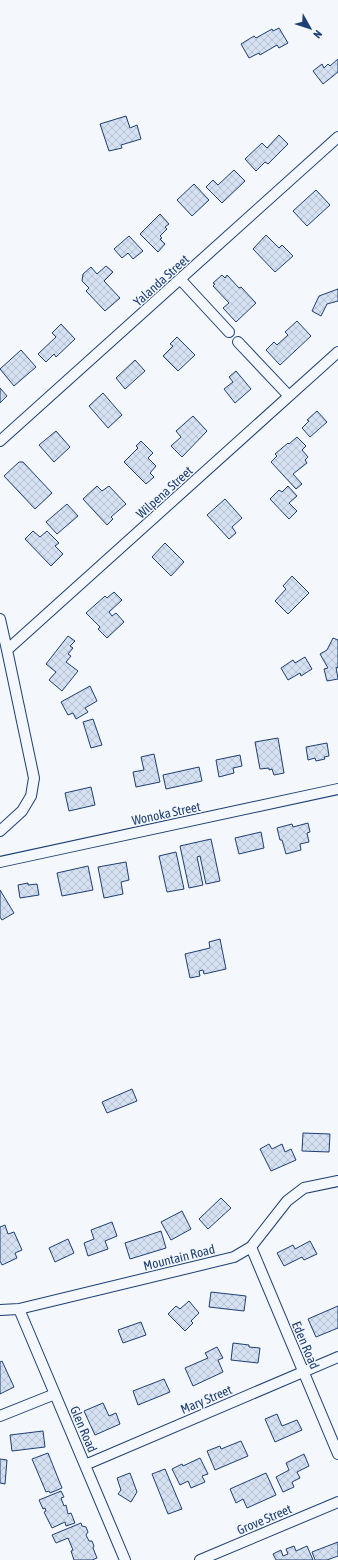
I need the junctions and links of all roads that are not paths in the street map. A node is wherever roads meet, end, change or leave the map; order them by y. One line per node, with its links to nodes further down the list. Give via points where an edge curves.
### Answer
1 (338, 137): 2 (street, Yalanda Street)
2 (180, 279): 3 (street); 7 (street, Yalanda Street)
3 (229, 332)
4 (238, 342): 6 (street)
5 (338, 352): 6 (street, Wilpena Street)
6 (289, 396): 9 (street, Wilpena Street)
7 (0, 441)
8 (0, 619): 9 (street)
9 (7, 650): 11 (street, via 34,778 31,796 22,811)
10 (338, 789): 12 (street, Wonoka Street)
11 (0, 831)
12 (0, 862)
13 (338, 1181): 14 (street, Mountain Road, via 304,1188 287,1201)
14 (251, 1247): 15 (street, Mountain Road, via 234,1257); 18 (street, Eden Road)
15 (19, 1309): 16 (street, Mountain Road); 19 (street, Glen Road)
16 (0, 1310)
17 (338, 1357): 18 (street, Mary Street)
18 (303, 1372): 21 (street, Eden Road); 22 (street, Mary Street)
19 (55, 1394): 20 (street); 22 (street, Glen Road)
20 (0, 1416)
21 (338, 1454)
22 (85, 1464): 24 (street, Glen Road)
23 (338, 1502): 25 (street, Grove Street)
24 (125, 1560)
25 (200, 1560)

